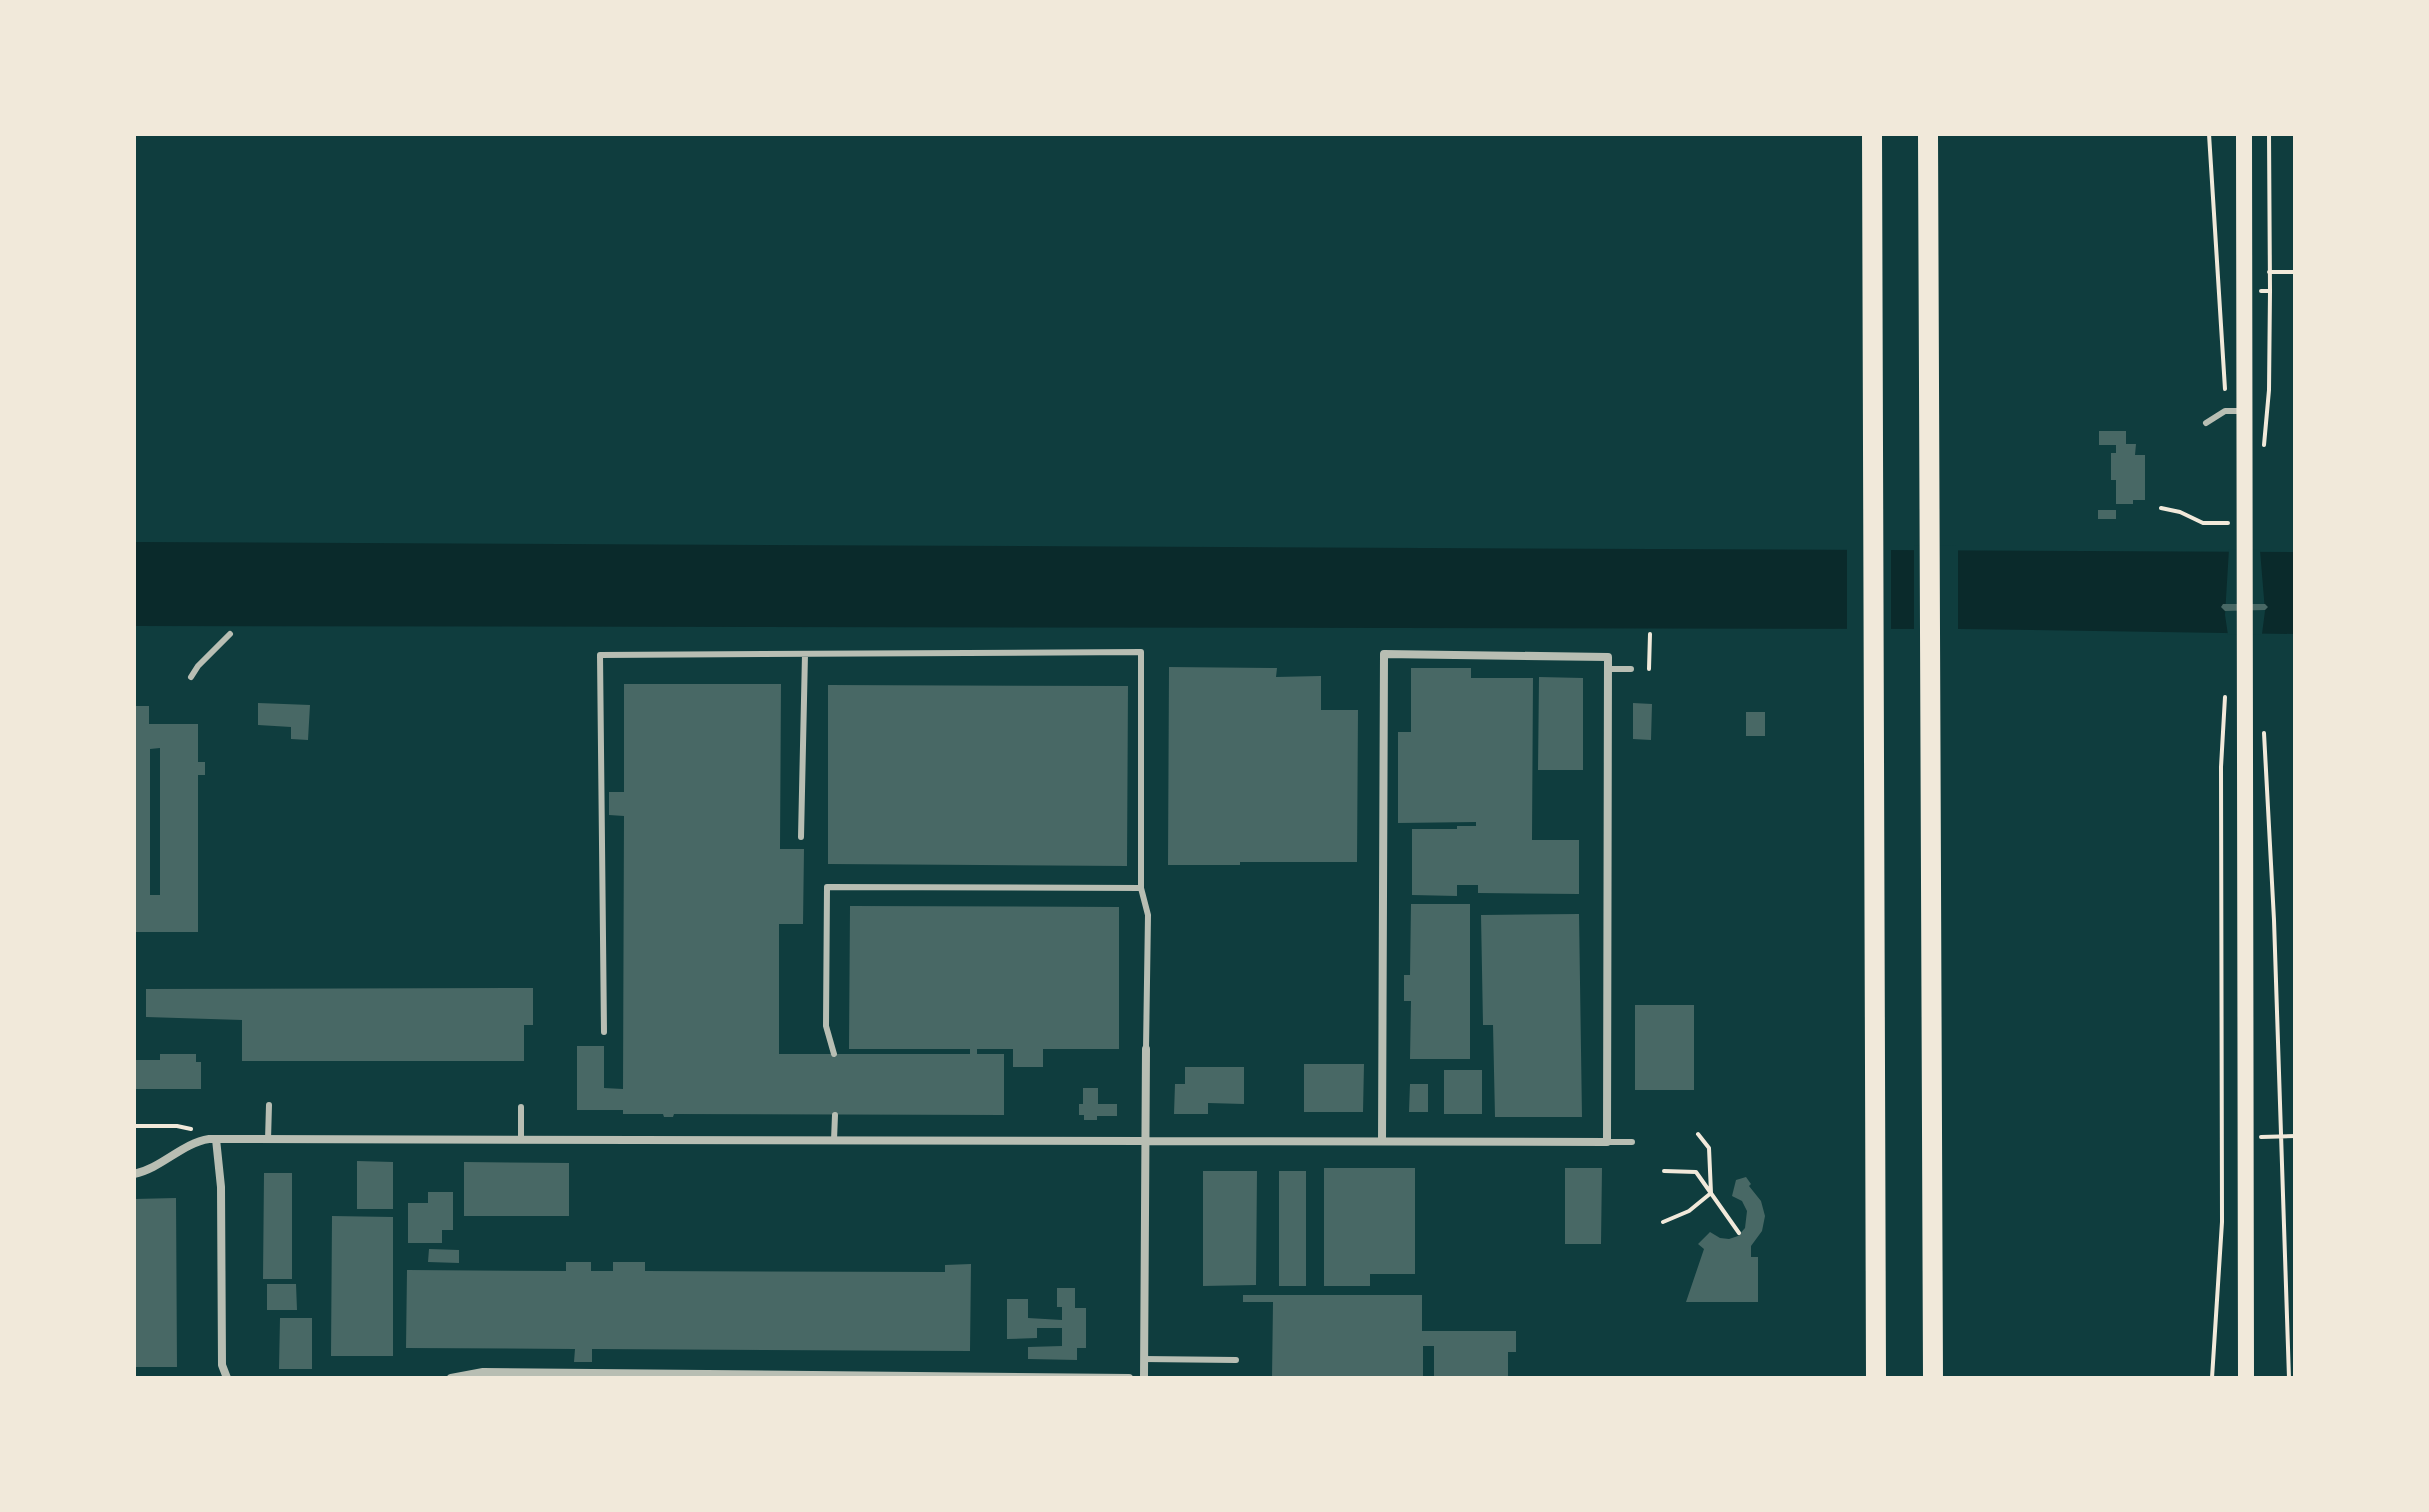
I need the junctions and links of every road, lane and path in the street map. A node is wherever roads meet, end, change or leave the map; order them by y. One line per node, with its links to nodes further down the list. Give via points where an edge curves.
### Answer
1 (1872, 134): 58 (highway)
2 (1928, 134): 59 (highway)
3 (2209, 134): 10 (path)
4 (2244, 134): 11 (main road)
5 (2269, 134): 6 (path)
6 (2269, 272): 7 (path); 9 (path)
7 (2295, 272)
8 (2255, 291): 9 (path)
9 (2270, 291): 13 (path)
10 (2225, 411): 11 (lane); 12 (lane)
11 (2245, 411): 38 (main road)
12 (2206, 423)
13 (2264, 448)
14 (2161, 508): 15 (path, via 2203,523 2230,522)
15 (2232, 530)
16 (230, 634): 22 (lane)
17 (1650, 634): 21 (path)
18 (805, 654): 25 (lane); 26 (lane, via 1141,652); 27 (lane, via 600,655)
19 (1608, 669): 20 (lane); 44 (street, via 1608,657 1384,654); 45 (street)
20 (1631, 669)
21 (1649, 669)
22 (191, 677)
23 (2227, 687): 60 (path, via 2221,767 2222,1222)
24 (2264, 733): 36 (path)
25 (801, 837)
26 (1141, 888): 28 (lane, via 1148,915); 29 (lane, via 827,887 826,1026)
27 (604, 1032)
28 (1146, 1049): 43 (street)
29 (834, 1054)
30 (269, 1105): 40 (lane)
31 (521, 1107): 41 (lane)
32 (835, 1115): 42 (lane)
33 (134, 1126): 34 (path, via 177,1126)
34 (198, 1132)
35 (1698, 1134): 49 (path, via 1709,1148)
36 (2281, 1136): 37 (path); 38 (path); 62 (path)
37 (2295, 1136)
38 (2246, 1137): 61 (main road)
39 (216, 1139): 40 (street); 48 (street, via 204,1139); 54 (street, via 222,1365)
40 (268, 1140): 41 (street)
41 (521, 1140): 42 (street)
42 (834, 1140): 43 (street)
43 (1145, 1140): 44 (street); 52 (street)
44 (1382, 1141): 45 (street)
45 (1607, 1142): 46 (lane)
46 (1632, 1142)
47 (1664, 1171): 49 (path, via 1696,1172)
48 (134, 1174)
49 (1711, 1193): 50 (path, via 1689,1211); 51 (path)
50 (1663, 1222)
51 (1739, 1233)
52 (1144, 1359): 53 (lane); 57 (street)
53 (1236, 1360)
54 (227, 1378)
55 (451, 1378): 56 (street, via 483,1372)
56 (1129, 1378)
57 (1144, 1378)
58 (1876, 1378)
59 (1933, 1378)
60 (2212, 1378)
61 (2246, 1378)
62 (2289, 1378)

